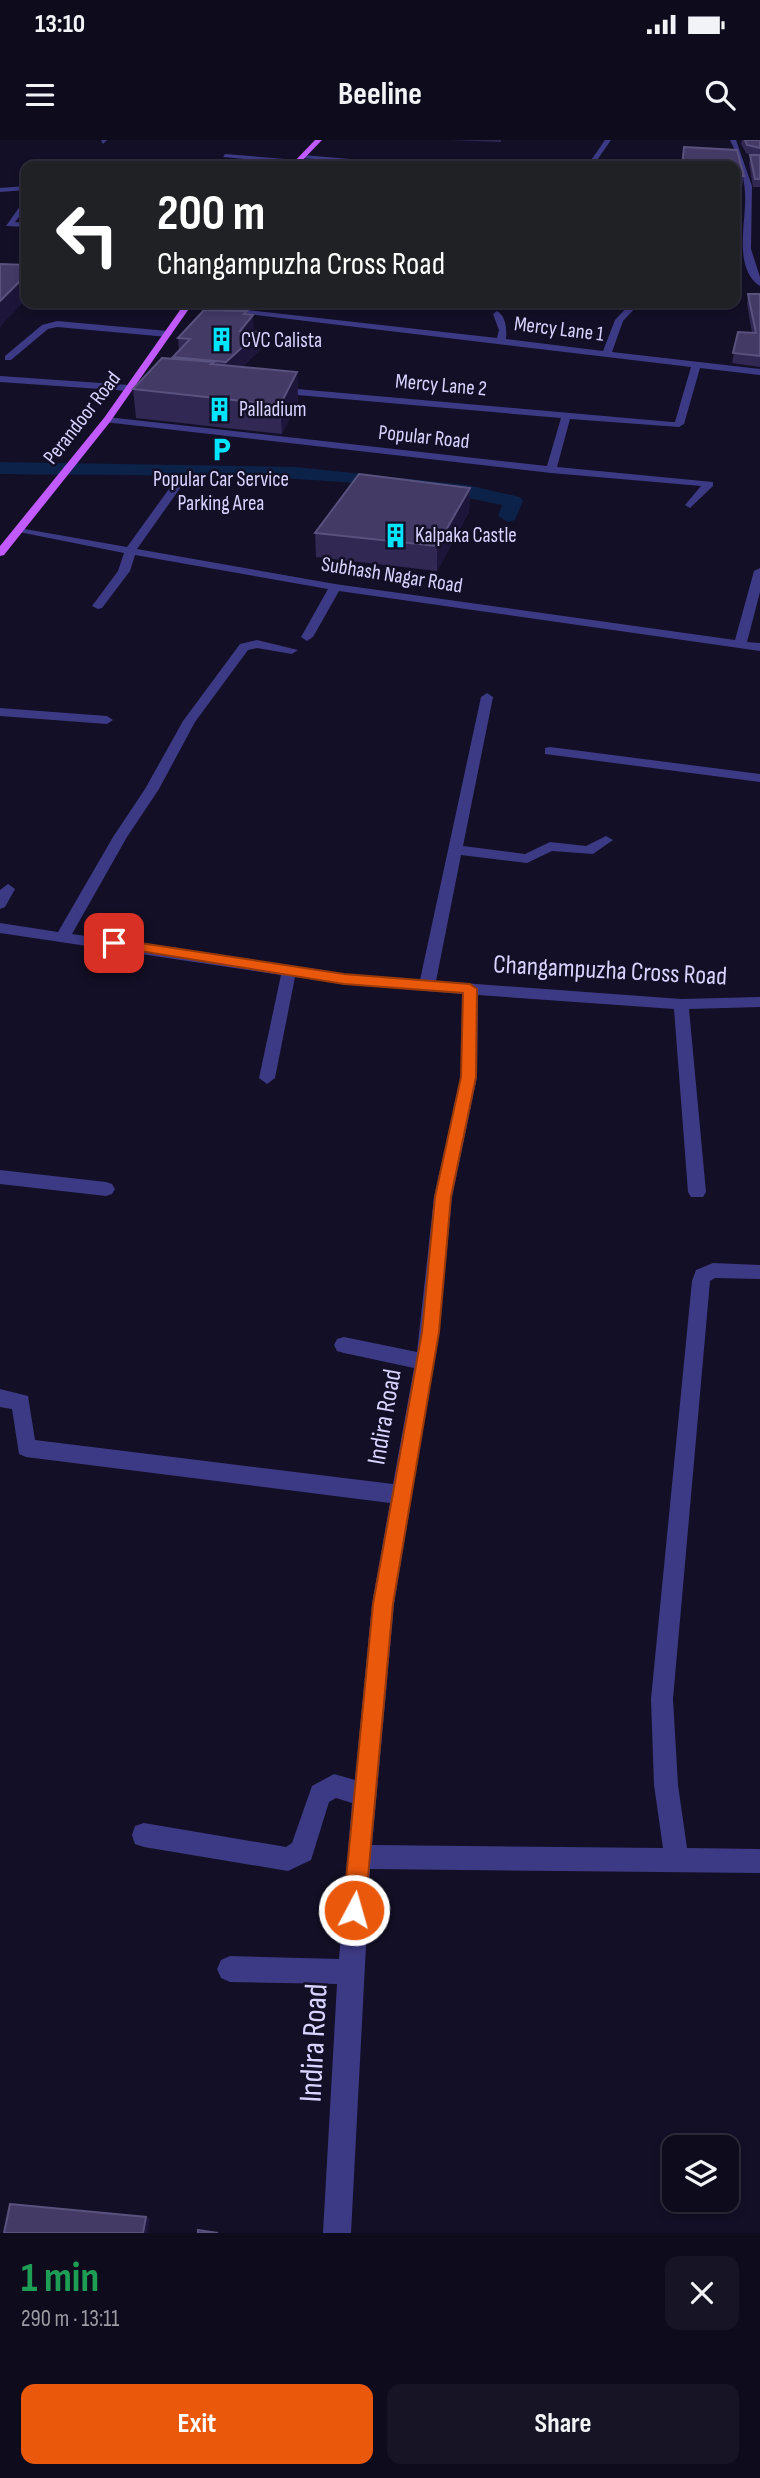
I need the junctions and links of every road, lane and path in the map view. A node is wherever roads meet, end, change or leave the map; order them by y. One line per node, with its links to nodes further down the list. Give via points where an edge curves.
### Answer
1 (319, 140): 6 (main road)
2 (608, 140): 7 (street)
3 (733, 140): 10 (street, via 747,158)
4 (225, 156): 5 (street)
5 (286, 161)
6 (299, 161)
7 (593, 161)
8 (21, 188): 9 (street)
9 (0, 190)
10 (748, 190): 11 (street); 14 (street)
11 (760, 191)
12 (21, 209): 17 (street, via 10,220 9,224)
13 (740, 209): 14 (street)
14 (748, 210): 16 (street)
15 (740, 222): 16 (street)
16 (747, 222): 20 (street, via 744,233 749,259)
17 (15, 225): 18 (street); 19 (street)
18 (21, 225)
19 (8, 231)
20 (760, 284)
21 (185, 308): 25 (main road, Perandoor Road)
22 (223, 308): 26 (street, Mercy Lane 1)
23 (631, 308): 27 (street, via 618,320)
24 (497, 314): 26 (street)
25 (168, 334): 28 (street, via 57,324 45,327); 31 (main road, Perandoor Road)
26 (501, 340): 27 (street, Mercy Lane 1)
27 (607, 352): 29 (street, Mercy Lane 1)
28 (8, 358)
29 (696, 365): 30 (street, Mercy Lane 1); 36 (street, Mercy Lane 2, via 679,424)
30 (760, 372)
31 (138, 378): 33 (street); 34 (main road, Perandoor Road)
32 (0, 379): 34 (street)
33 (151, 379)
34 (129, 388): 37 (main road, Perandoor Road)
35 (259, 388): 36 (street, Mercy Lane 2)
36 (566, 416): 38 (street)
37 (107, 420): 38 (street, Popular Road, via 156,430); 41 (main road, Perandoor Road)
38 (551, 470): 40 (street, Popular Road, via 709,484)
39 (178, 484): 42 (street)
40 (690, 505)
41 (19, 531): 42 (street, Subhash Nagar Road); 43 (main road, Perandoor Road)
42 (131, 549): 45 (street, Subhash Nagar Road); 46 (street, via 124,571)
43 (0, 553)
44 (759, 576): 48 (street)
45 (335, 586): 47 (street); 48 (street, Subhash Nagar Road)
46 (98, 606)
47 (307, 637)
48 (740, 644): 49 (street, Subhash Nagar Road)
49 (760, 647)
50 (292, 650): 61 (street, via 257,644 244,647 189,721)
51 (487, 697): 57 (street)
52 (0, 712): 53 (street)
53 (107, 720)
54 (550, 751): 55 (street)
55 (760, 778)
56 (606, 840): 57 (street, via 588,850 550,846 527,859)
57 (457, 850): 63 (street)
58 (8, 888): 59 (street)
59 (0, 904)
60 (0, 928): 61 (street, Changampuzha Cross Road)
61 (64, 935): 62 (street, Changampuzha Cross Road)
62 (289, 971): 63 (street, Changampuzha Cross Road); 67 (street)
63 (427, 985): 64 (street, Changampuzha Cross Road)
64 (470, 989): 66 (street, Changampuzha Cross Road); 73 (street, Indira Road, via 469,1077 443,1197)
65 (760, 1002): 66 (street, Changampuzha Cross Road)
66 (681, 1004): 70 (street)
67 (267, 1078)
68 (0, 1177): 69 (street)
69 (106, 1189)
70 (697, 1192)
71 (760, 1272): 79 (street, via 713,1270 701,1281 662,1699 666,1785)
72 (344, 1345): 73 (street)
73 (425, 1362): 75 (street, Indira Road)
74 (0, 1398): 75 (street, via 21,1402 26,1448)
75 (402, 1495): 76 (street, Indira Road, via 383,1604)
76 (365, 1795): 77 (street, via 334,1786 320,1794 302,1851 288,1859); 78 (street, Indira Road)
77 (144, 1835)
78 (359, 1857): 79 (street); 82 (street, Indira Road)
79 (677, 1860): 80 (street)
80 (760, 1861)
81 (230, 1969): 82 (street)
82 (351, 1972): 83 (street, Indira Road)
83 (337, 2233)

